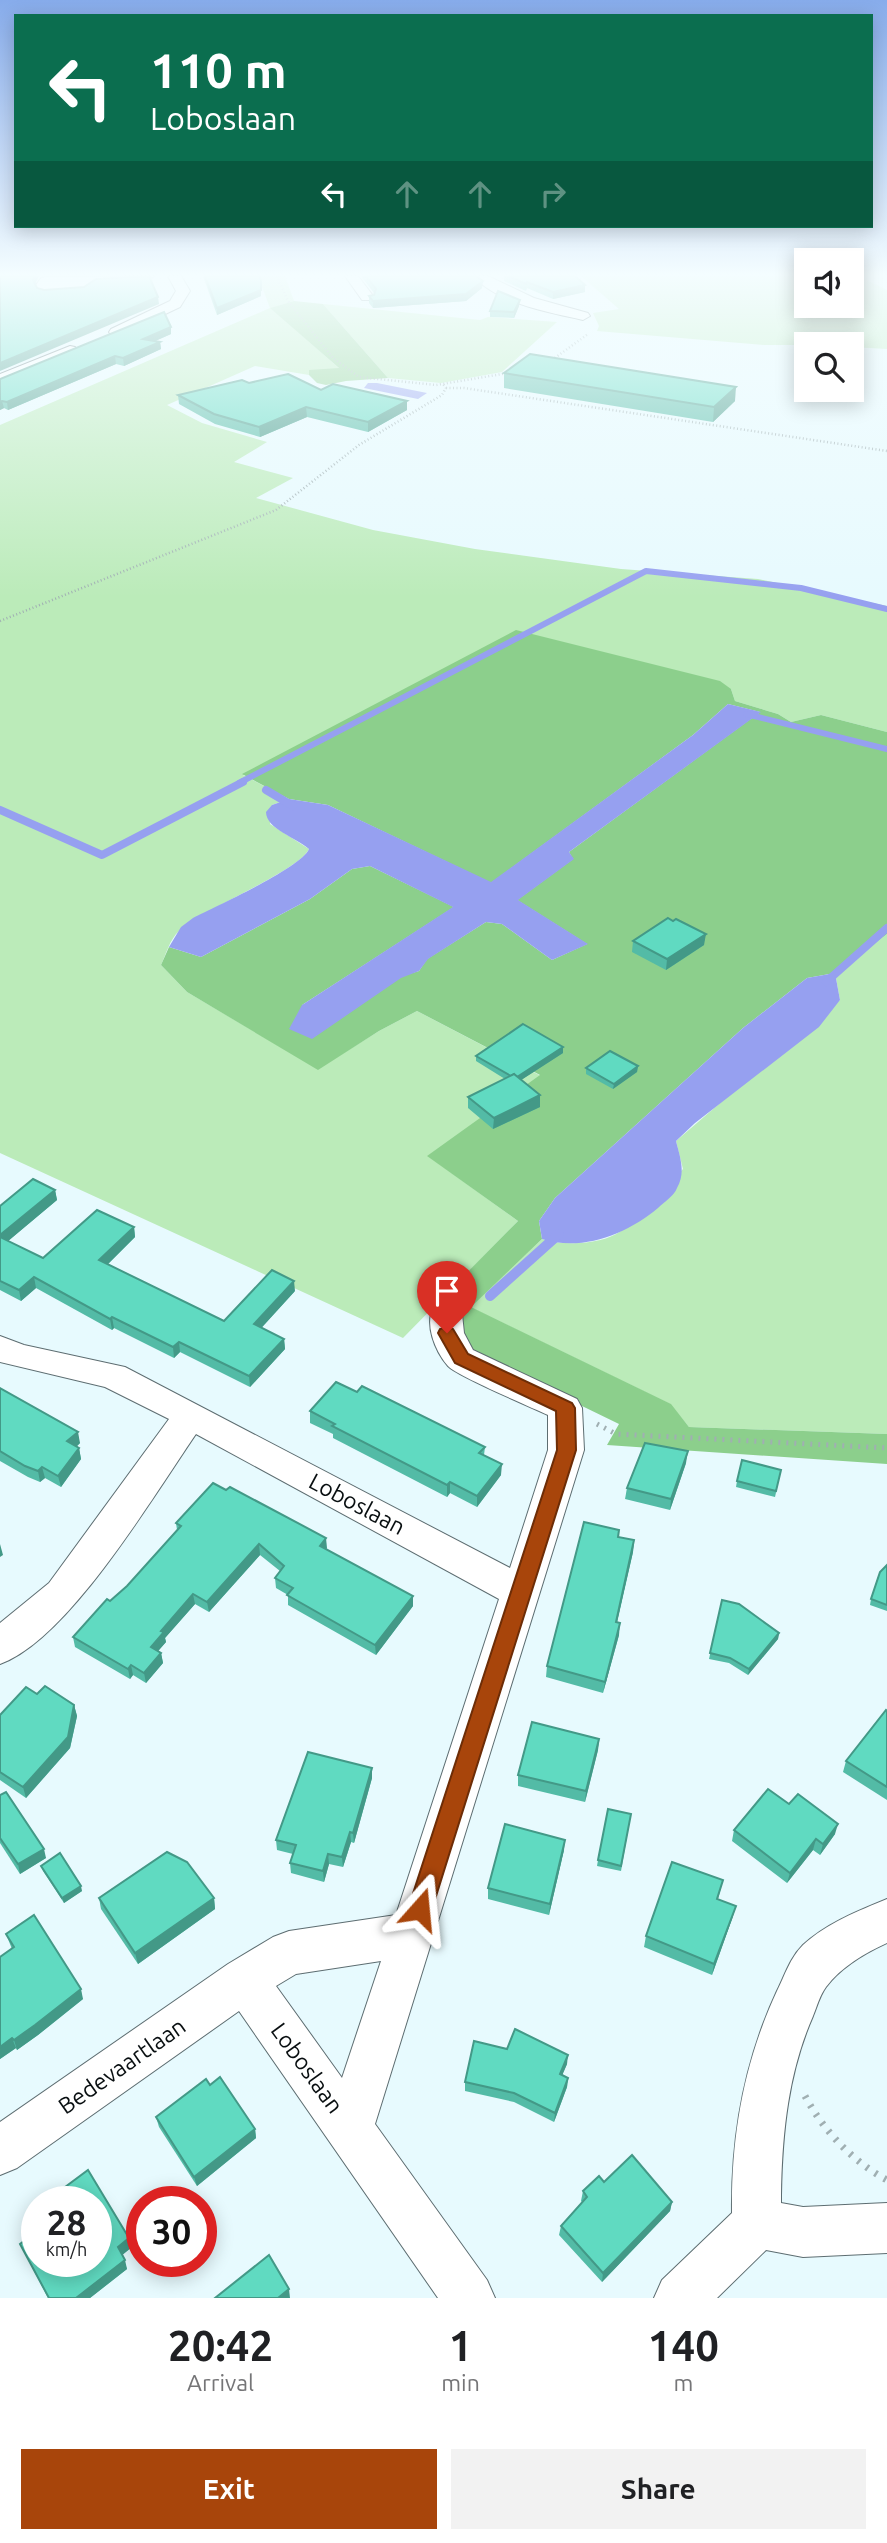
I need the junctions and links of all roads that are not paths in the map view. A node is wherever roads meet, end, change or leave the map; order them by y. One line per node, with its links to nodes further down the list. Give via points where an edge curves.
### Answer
1 (446, 1314): 4 (street, Loboslaan, via 447,1333 461,1359 565,1408 566,1450)
2 (0, 1348): 3 (street, Loboslaan, via 17,1356 113,1376)
3 (191, 1415): 4 (street, Loboslaan); 5 (street, via 62,1594)
4 (522, 1593): 7 (street, Loboslaan)
5 (0, 1647)
6 (887, 1921): 11 (street, via 833,1950 811,1971 784,2025 764,2092 755,2178)
7 (412, 1935): 8 (street, via 289,1953); 9 (street, Loboslaan)
8 (244, 1980): 9 (street, Loboslaan); 10 (street, Bedevaartlaan)
9 (350, 2129): 13 (street, Loboslaan)
10 (0, 2151)
11 (757, 2224): 12 (street, via 803,2232); 14 (street)
12 (887, 2228)
13 (469, 2298)
14 (680, 2298)

